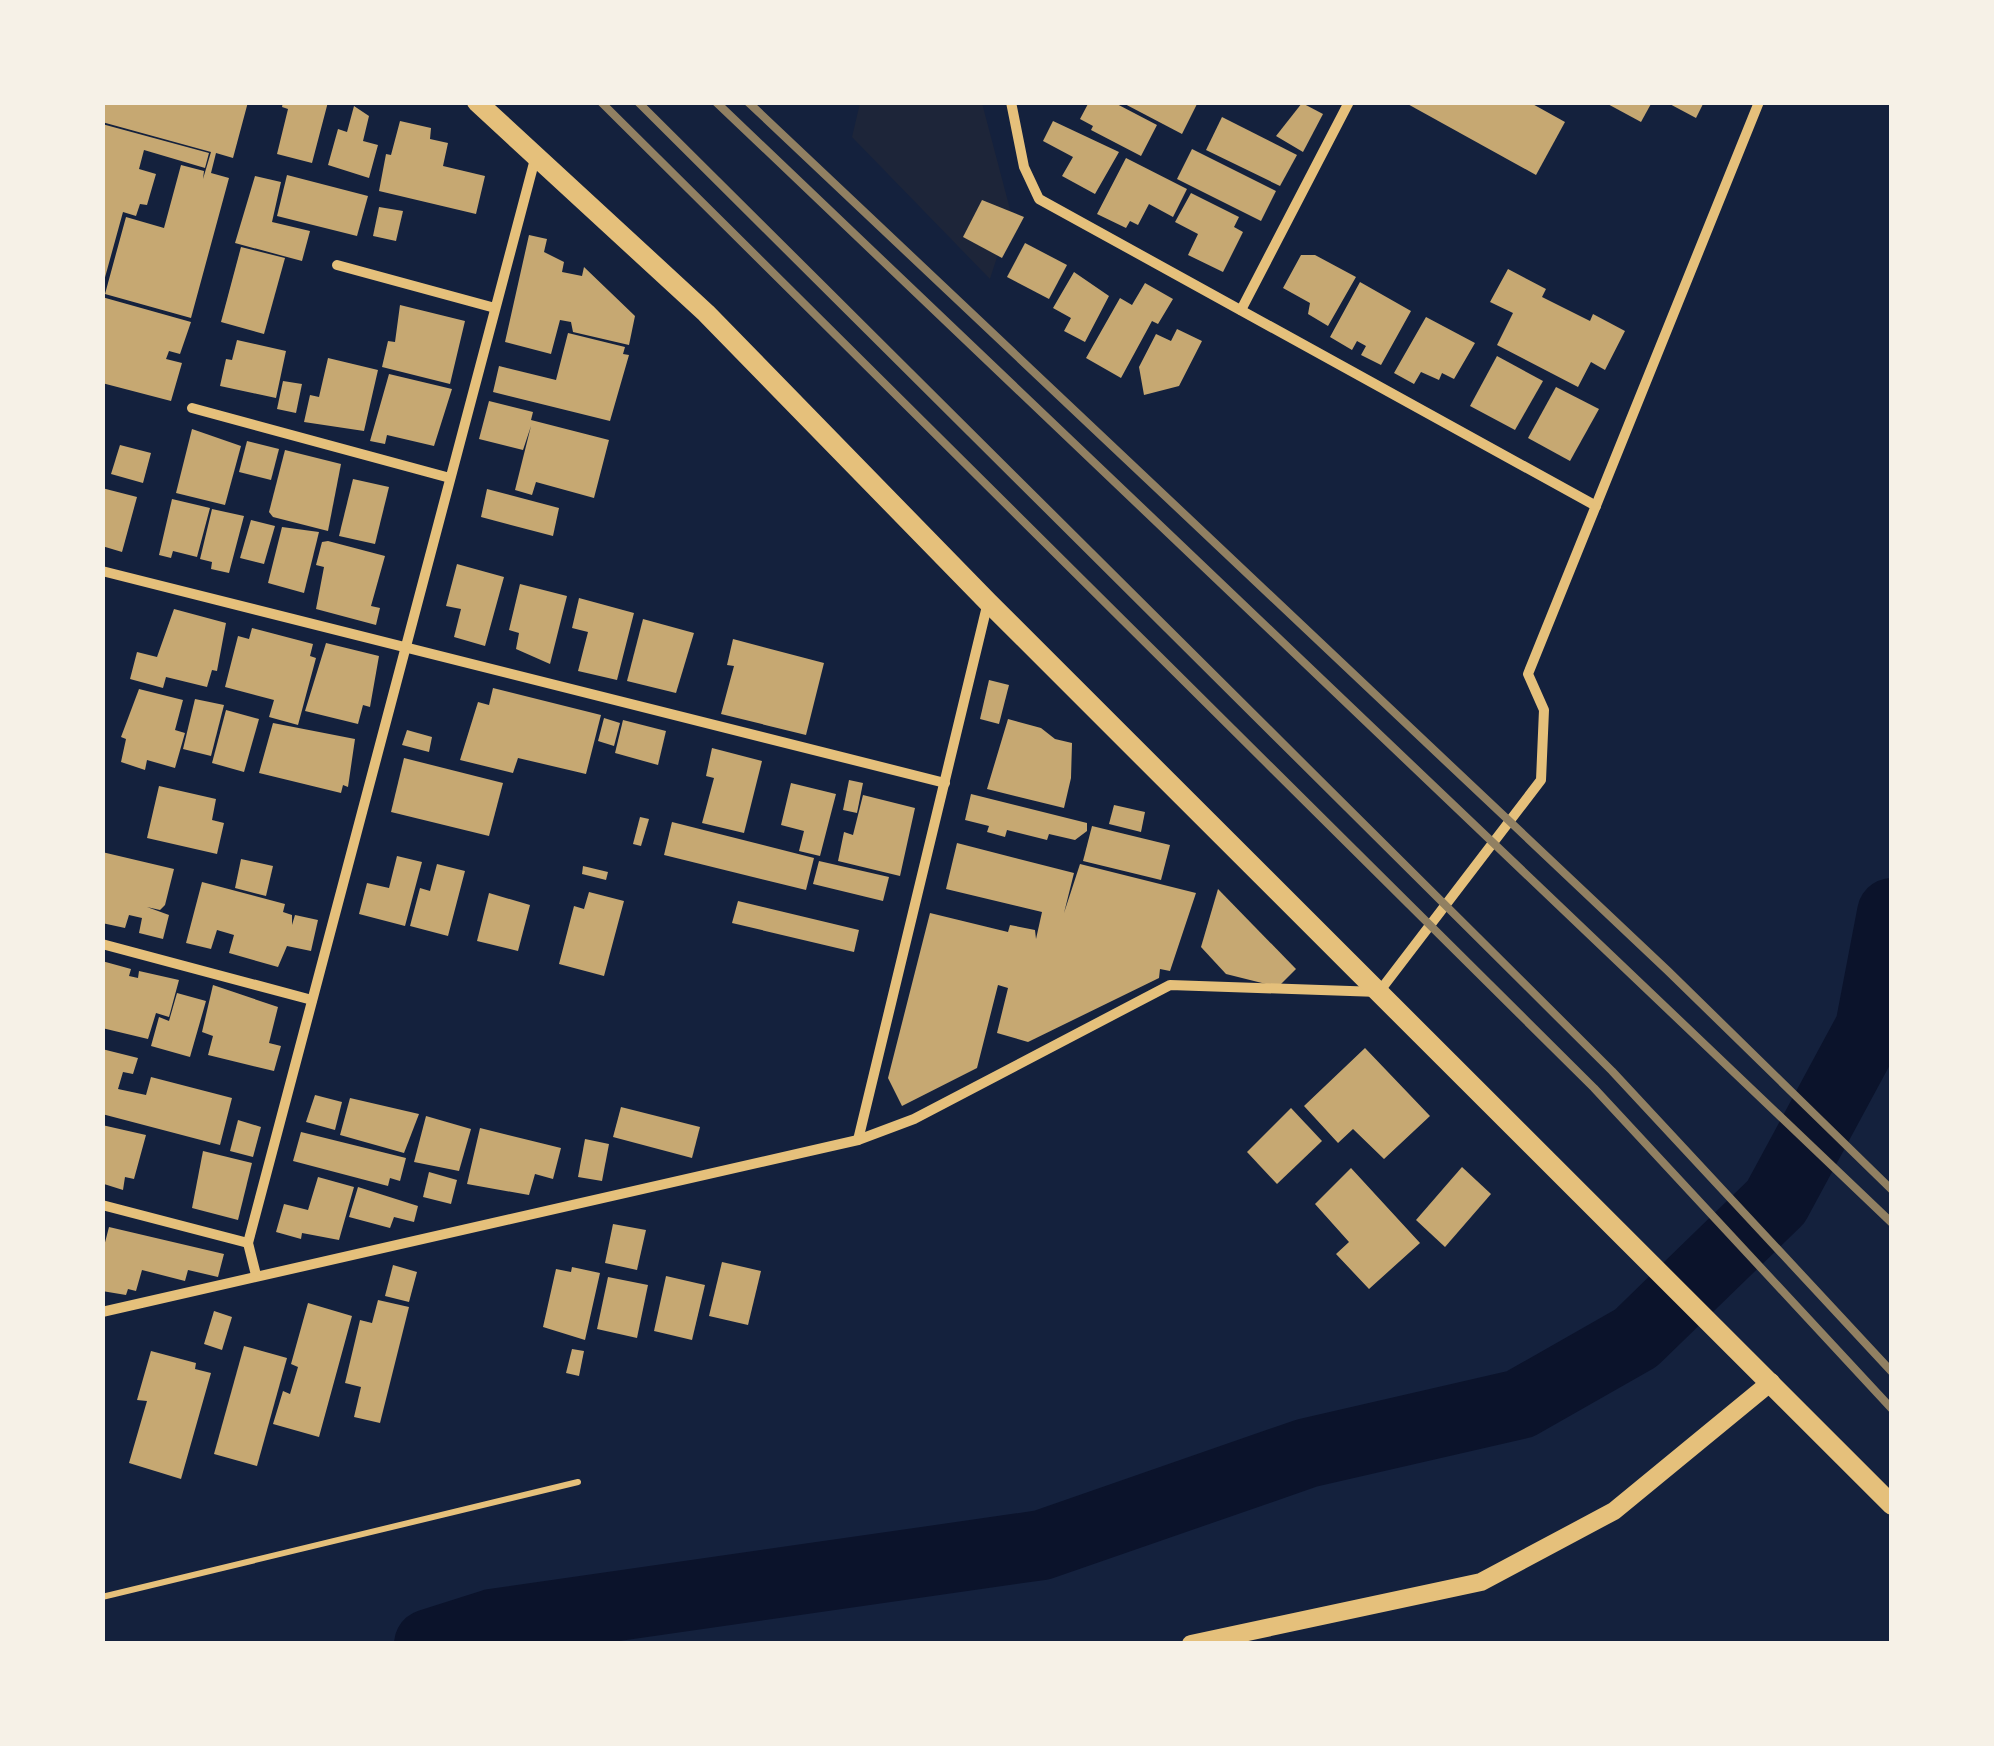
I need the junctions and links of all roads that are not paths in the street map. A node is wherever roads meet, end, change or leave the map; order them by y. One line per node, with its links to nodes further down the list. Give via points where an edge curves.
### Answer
1 (477, 102): 5 (main road)
2 (1011, 102): 8 (street, via 1024,167 1039,198)
3 (1349, 102): 8 (street)
4 (1759, 102): 11 (street)
5 (535, 159): 7 (street); 13 (main road, via 706,313)
6 (337, 265): 7 (street)
7 (495, 308): 10 (street)
8 (1241, 310): 11 (street)
9 (192, 408): 10 (street)
10 (450, 478): 14 (street)
11 (1596, 506): 17 (street, via 1528,674 1544,710 1541,780)
12 (102, 571): 14 (street)
13 (988, 602): 15 (street); 17 (main road)
14 (404, 648): 15 (street); 18 (street)
15 (945, 783): 19 (street)
16 (102, 944): 18 (street)
17 (1379, 992): 19 (street, via 1170,985 914,1119); 24 (main road)
18 (312, 1000): 21 (street)
19 (858, 1140): 22 (street)
20 (102, 1205): 21 (street)
21 (248, 1243): 22 (street)
22 (256, 1275): 23 (street)
23 (102, 1312)
24 (1771, 1382): 25 (main road); 26 (street, via 1614,1511 1482,1582)
25 (1892, 1505)
26 (1190, 1644)

